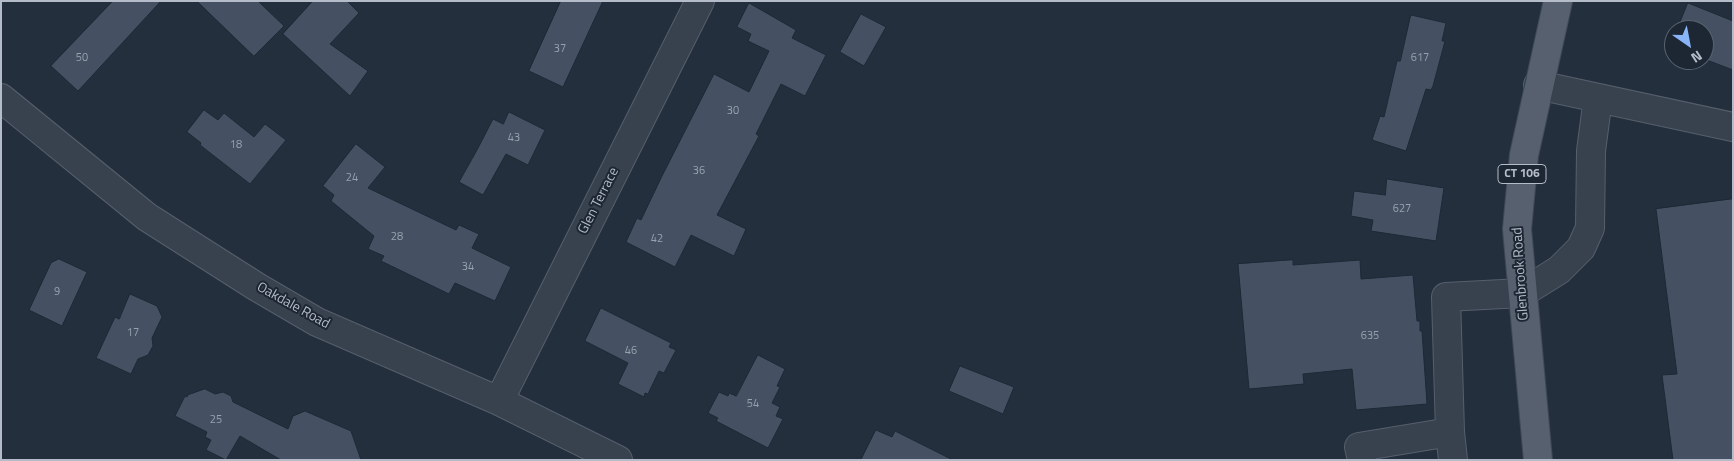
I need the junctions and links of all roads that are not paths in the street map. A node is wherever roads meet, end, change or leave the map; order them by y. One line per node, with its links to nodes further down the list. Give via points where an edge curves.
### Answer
1 (700, 1): 8 (street, Glen Terrace)
2 (1558, 1): 3 (main road, Glenbrook Road / CT 106)
3 (1538, 85): 5 (street); 7 (main road, Glenbrook Road / CT 106, via 1524,155 1517,229)
4 (1, 98): 8 (street, Oakdale Road, via 147,217 257,287 317,322)
5 (1598, 98): 6 (street); 7 (street, via 1591,151 1590,228 1581,248 1560,270)
6 (1733, 127)
7 (1522, 293): 9 (street, via 1446,298); 13 (main road, Glenbrook Road / CT 106)
8 (499, 401): 10 (street, Oakdale Road)
9 (1450, 432): 11 (street, via 1359,447); 12 (street)
10 (618, 460)
11 (1362, 460)
12 (1453, 460)
13 (1538, 460)

